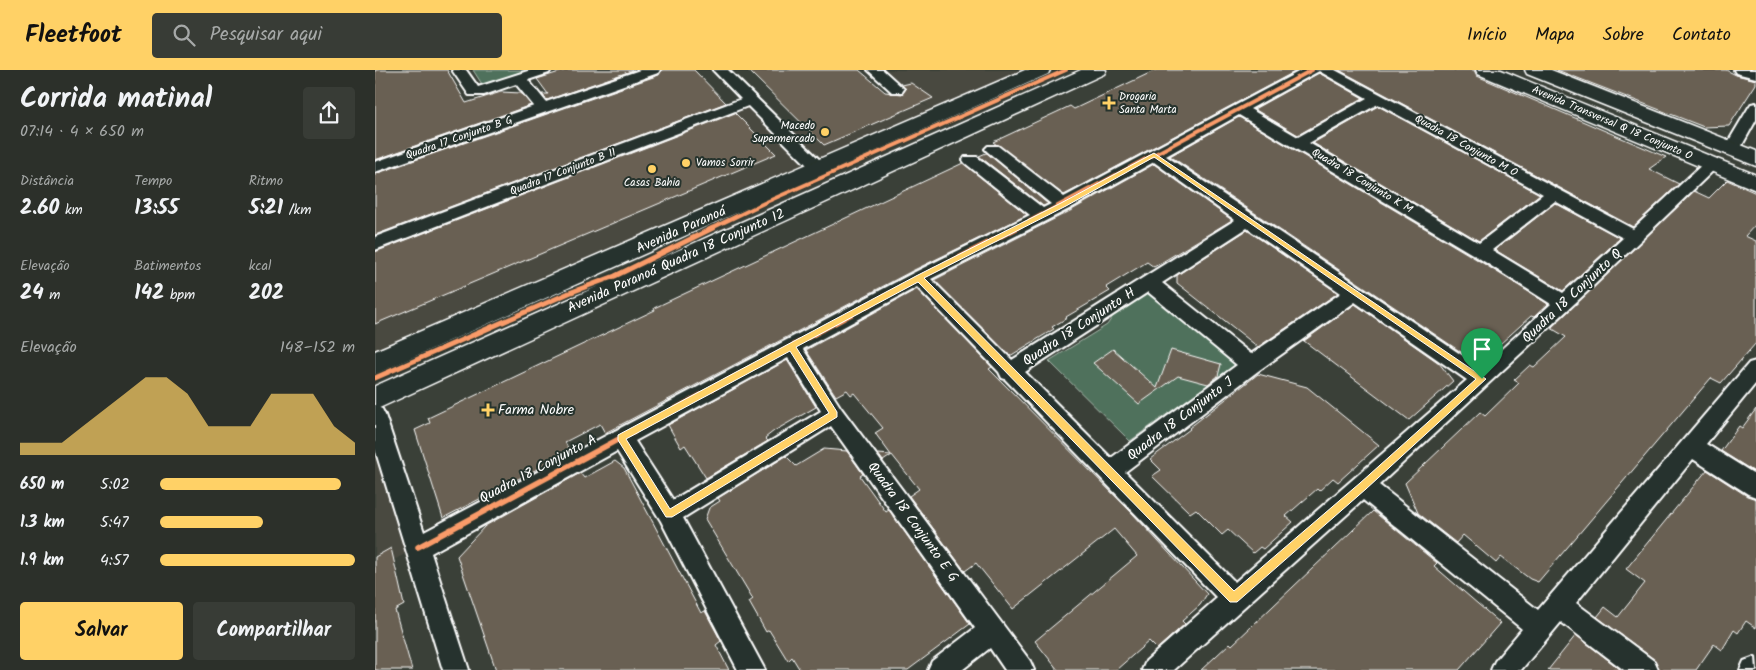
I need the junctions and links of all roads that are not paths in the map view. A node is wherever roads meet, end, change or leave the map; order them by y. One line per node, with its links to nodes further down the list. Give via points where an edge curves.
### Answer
1 (459, 70): 16 (street, via 474,92)
2 (544, 70): 16 (street)
3 (653, 70): 23 (street, Quadra 17 Conjunto B G)
4 (720, 70): 20 (street)
5 (875, 70): 18 (street)
6 (1041, 70): 33 (street, Avenida Paranoá)
7 (1097, 70): 43 (street, Avenida Paranoá Quadra 18 Conjunto 12)
8 (1312, 70): 24 (street, Quadra 18 Conjunto A)
9 (1325, 70): 19 (street, Quadra 18 Conjunto M O)
10 (1485, 70): 15 (street, Avenida Transversal Q 18 Conjunto O)
11 (1529, 70): 15 (street, via 1535,79 1522,83)
12 (1534, 70): 17 (street)
13 (1741, 70): 14 (street)
14 (1756, 74)
15 (1503, 78): 21 (street, Avenida Transversal Q 18 Conjunto O)
16 (519, 79): 23 (street)
17 (1572, 86): 21 (street, via 1555,86 1550,91); 27 (street)
18 (897, 89)
19 (1378, 98): 25 (street, Quadra 18 Conjunto K M); 35 (street, Quadra 18 Conjunto M O)
20 (751, 100): 33 (street); 40 (street, Quadra 17 Conjunto B 11)
21 (1559, 101): 31 (street, Avenida Transversal Q 18 Conjunto O)
22 (1756, 107): 27 (street)
23 (543, 109): 32 (street, Quadra 17 Conjunto B G)
24 (1239, 109): 25 (street); 28 (street, Quadra 18 Conjunto A)
25 (1298, 144): 41 (street, Quadra 18 Conjunto K M)
26 (993, 149): 36 (street)
27 (1732, 149): 29 (street)
28 (1154, 155): 36 (street, Quadra 18 Conjunto A); 38 (street)
29 (1756, 159)
30 (971, 160): 37 (street)
31 (1712, 164): 34 (street, Avenida Transversal Q 18 Conjunto O); 39 (street, Quadra 18 Conjunto Q)
32 (375, 167)
33 (819, 168): 42 (street, Avenida Paranoá)
34 (1756, 183)
35 (1553, 194): 39 (street, Quadra 18 Conjunto M O); 41 (street)
36 (1063, 204): 37 (street, Quadra 18 Conjunto A)
37 (1041, 215): 44 (street, Quadra 18 Conjunto A)
38 (1247, 220): 45 (street, Quadra 18 Conjunto H); 47 (street)
39 (1635, 237): 48 (street, Quadra 18 Conjunto Q)
40 (375, 244)
41 (1480, 251): 48 (street, Quadra 18 Conjunto K M)
42 (626, 254): 43 (street, via 617,263 615,276); 46 (street, Avenida Paranoá)
43 (645, 277): 49 (street, Avenida Paranoá Quadra 18 Conjunto 12)
44 (919, 278): 50 (street, Quadra 18 Conjunto A); 54 (street)
45 (1148, 282): 52 (street); 54 (street, Quadra 18 Conjunto H)
46 (549, 286): 49 (street, via 567,286 575,294 567,307); 51 (street, Avenida Paranoá)
47 (1354, 293): 52 (street, Quadra 18 Conjunto J); 55 (street)
48 (1564, 303): 55 (street, Quadra 18 Conjunto Q)
49 (556, 315): 56 (street, Avenida Paranoá Quadra 18 Conjunto 12)
50 (791, 346): 57 (street, Quadra 18 Conjunto E G); 59 (street, Quadra 18 Conjunto A)
51 (375, 363)
52 (1251, 365): 61 (street, Quadra 18 Conjunto J)
53 (1756, 369): 60 (street)
54 (1009, 372): 61 (street)
55 (1482, 379): 62 (street, Quadra 18 Conjunto Q)
56 (375, 399)
57 (834, 414): 64 (street); 69 (street, Quadra 18 Conjunto E G)
58 (375, 415): 65 (street)
59 (621, 438): 64 (street); 65 (street, Quadra 18 Conjunto A)
60 (1690, 446): 63 (street); 67 (street)
61 (1109, 472): 66 (street)
62 (1363, 486): 66 (street, Quadra 18 Conjunto Q); 68 (street)
63 (1756, 487)
64 (669, 514): 71 (street)
65 (418, 548): 70 (street)
66 (1234, 598): 74 (street, Quadra 18 Conjunto Q)
67 (1559, 604): 68 (street); 76 (street)
68 (1539, 627): 75 (street)
69 (991, 631): 72 (street); 73 (street, Quadra 18 Conjunto E G)
70 (456, 670)
71 (752, 670)
72 (941, 670)
73 (1021, 670)
74 (1155, 670)
75 (1504, 670)
76 (1645, 670)

